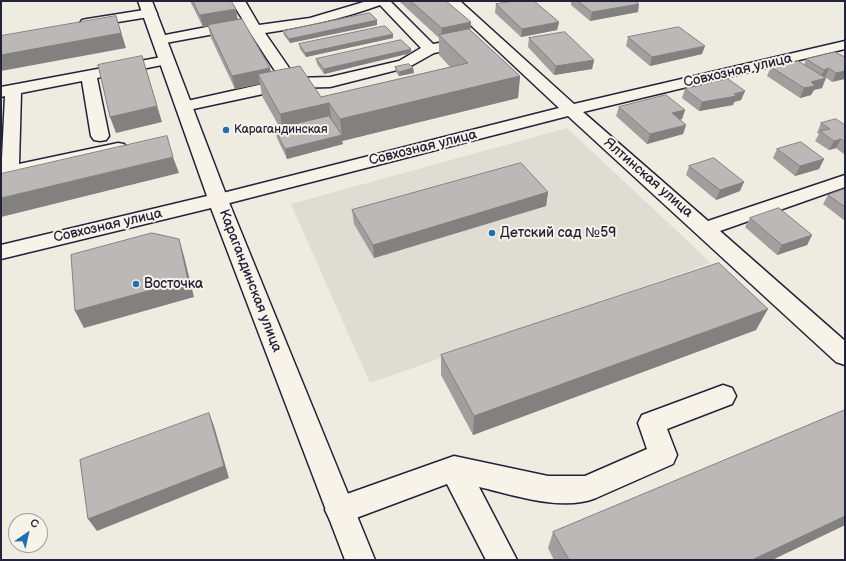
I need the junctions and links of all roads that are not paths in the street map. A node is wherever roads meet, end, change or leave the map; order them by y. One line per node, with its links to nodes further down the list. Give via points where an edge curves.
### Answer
1 (238, 1): 7 (street)
2 (379, 1): 7 (street, via 311,22)
3 (383, 1): 11 (street)
4 (452, 1): 8 (street, Ялтинская улица)
5 (147, 7): 6 (street); 9 (street, Карагандинская улица)
6 (71, 25)
7 (254, 26): 9 (street); 14 (street)
8 (491, 37): 11 (street); 17 (street, Ялтинская улица)
9 (160, 40): 12 (street, Карагандинская улица)
10 (845, 45): 17 (street, Совхозная улица)
11 (430, 49): 14 (street, via 404,64 330,82)
12 (167, 60): 13 (street); 16 (street, Карагандинская улица)
13 (89, 75): 15 (street); 18 (street)
14 (291, 83): 16 (street)
15 (7, 91): 20 (street)
16 (184, 106): 22 (street, Карагандинская улица)
17 (571, 110): 22 (street, Совхозная улица); 23 (street, Ялтинская улица)
18 (100, 136)
19 (118, 148): 20 (street)
20 (5, 172)
21 (845, 181): 23 (street)
22 (218, 200): 24 (street, Совхозная улица); 28 (street, Карагандинская улица)
23 (706, 229): 25 (street, Ялтинская улица)
24 (1, 252)
25 (845, 355)
26 (723, 396): 27 (street, via 651,423 662,455 586,489 548,489)
27 (454, 469): 28 (street); 30 (street)
28 (340, 510): 29 (street, Карагандинская улица)
29 (360, 560)
30 (502, 560)

